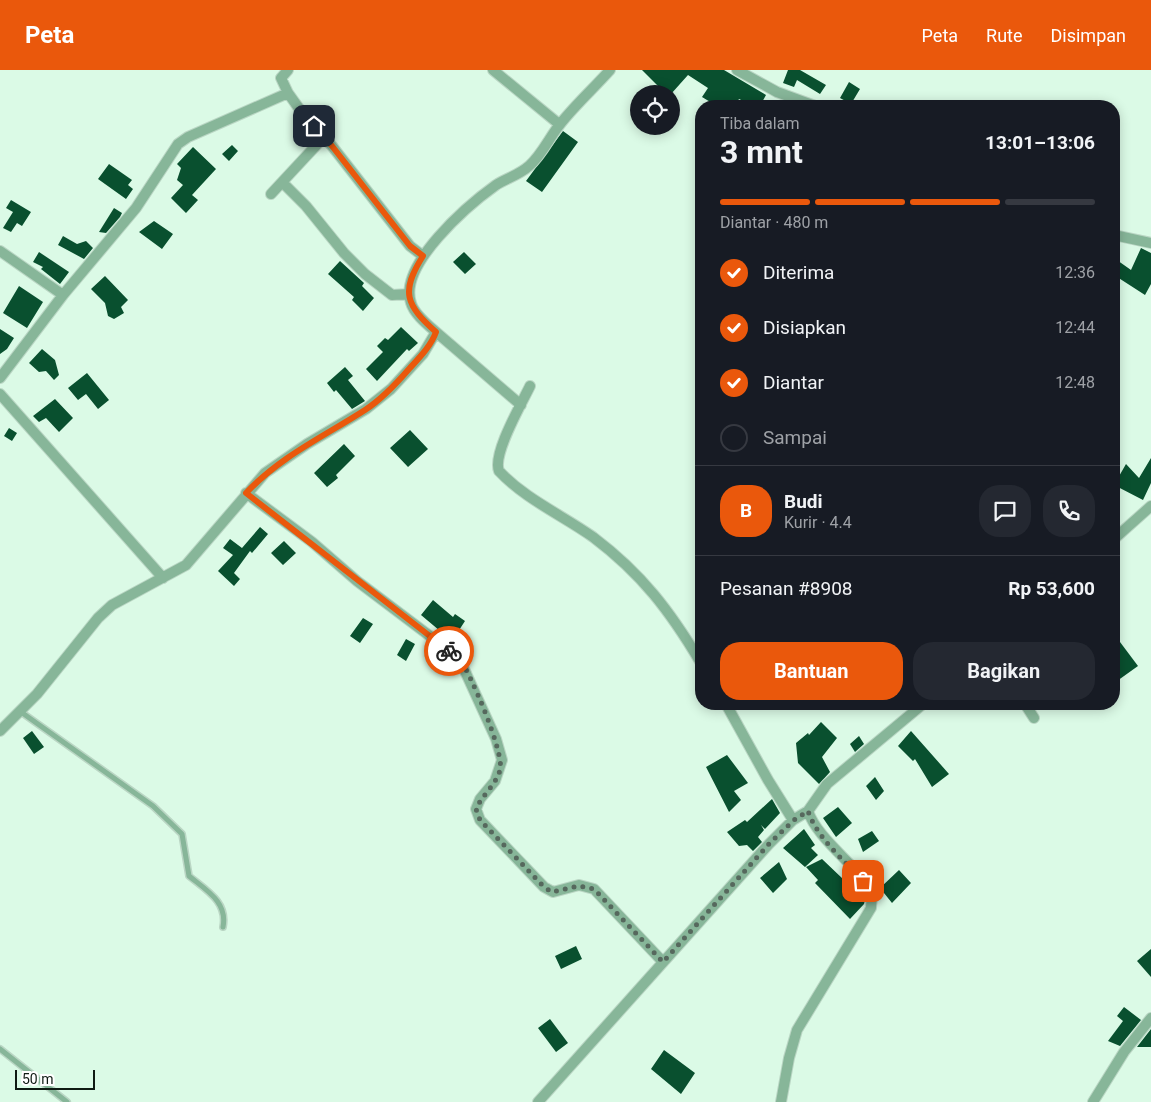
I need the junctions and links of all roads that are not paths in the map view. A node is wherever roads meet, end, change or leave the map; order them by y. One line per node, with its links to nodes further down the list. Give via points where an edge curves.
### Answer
1 (493, 70): 6 (street)
2 (610, 70): 6 (street)
3 (737, 70): 5 (street)
4 (285, 81): 7 (street, via 303,114); 14 (street, via 182,141 163,164 136,208)
5 (798, 100)
6 (559, 124): 13 (street, via 531,165 498,184)
7 (324, 137): 8 (street); 13 (street)
8 (282, 183): 9 (street); 15 (street, via 365,274 389,293)
9 (271, 194)
10 (1120, 237): 11 (street)
11 (1151, 243)
12 (0, 251): 14 (street)
13 (417, 252): 15 (street)
14 (63, 294): 17 (street)
15 (405, 295): 16 (street)
16 (436, 332): 20 (street); 21 (street, via 423,354 391,389 366,409 265,473)
17 (0, 378)
18 (530, 386): 20 (street)
19 (0, 394): 24 (street)
20 (521, 405): 25 (street, via 498,458 500,471 542,505 592,537 651,588 680,626)
21 (246, 493): 24 (street, via 186,564); 35 (street, via 458,658 496,739 502,760 500,770 476,809 480,820 552,892 579,886 594,889)
22 (1151, 506): 23 (street)
23 (1120, 534)
24 (163, 578): 29 (street, via 112,605 98,618)
25 (695, 652)
26 (729, 710): 33 (street)
27 (916, 710): 32 (street, via 827,784)
28 (1029, 710): 30 (street)
29 (21, 712): 31 (street); 34 (lane, via 153,806 182,834 189,876 220,904)
30 (1034, 718)
31 (0, 731)
32 (808, 811): 33 (street); 40 (street, via 822,835 863,881 872,896 871,908 797,1030)
33 (794, 820): 35 (street)
34 (223, 927)
35 (663, 962): 39 (street)
36 (1151, 1018): 41 (street, via 1124,1052)
37 (0, 1049): 38 (lane)
38 (67, 1102)
39 (538, 1102)
40 (781, 1102)
41 (1093, 1102)

